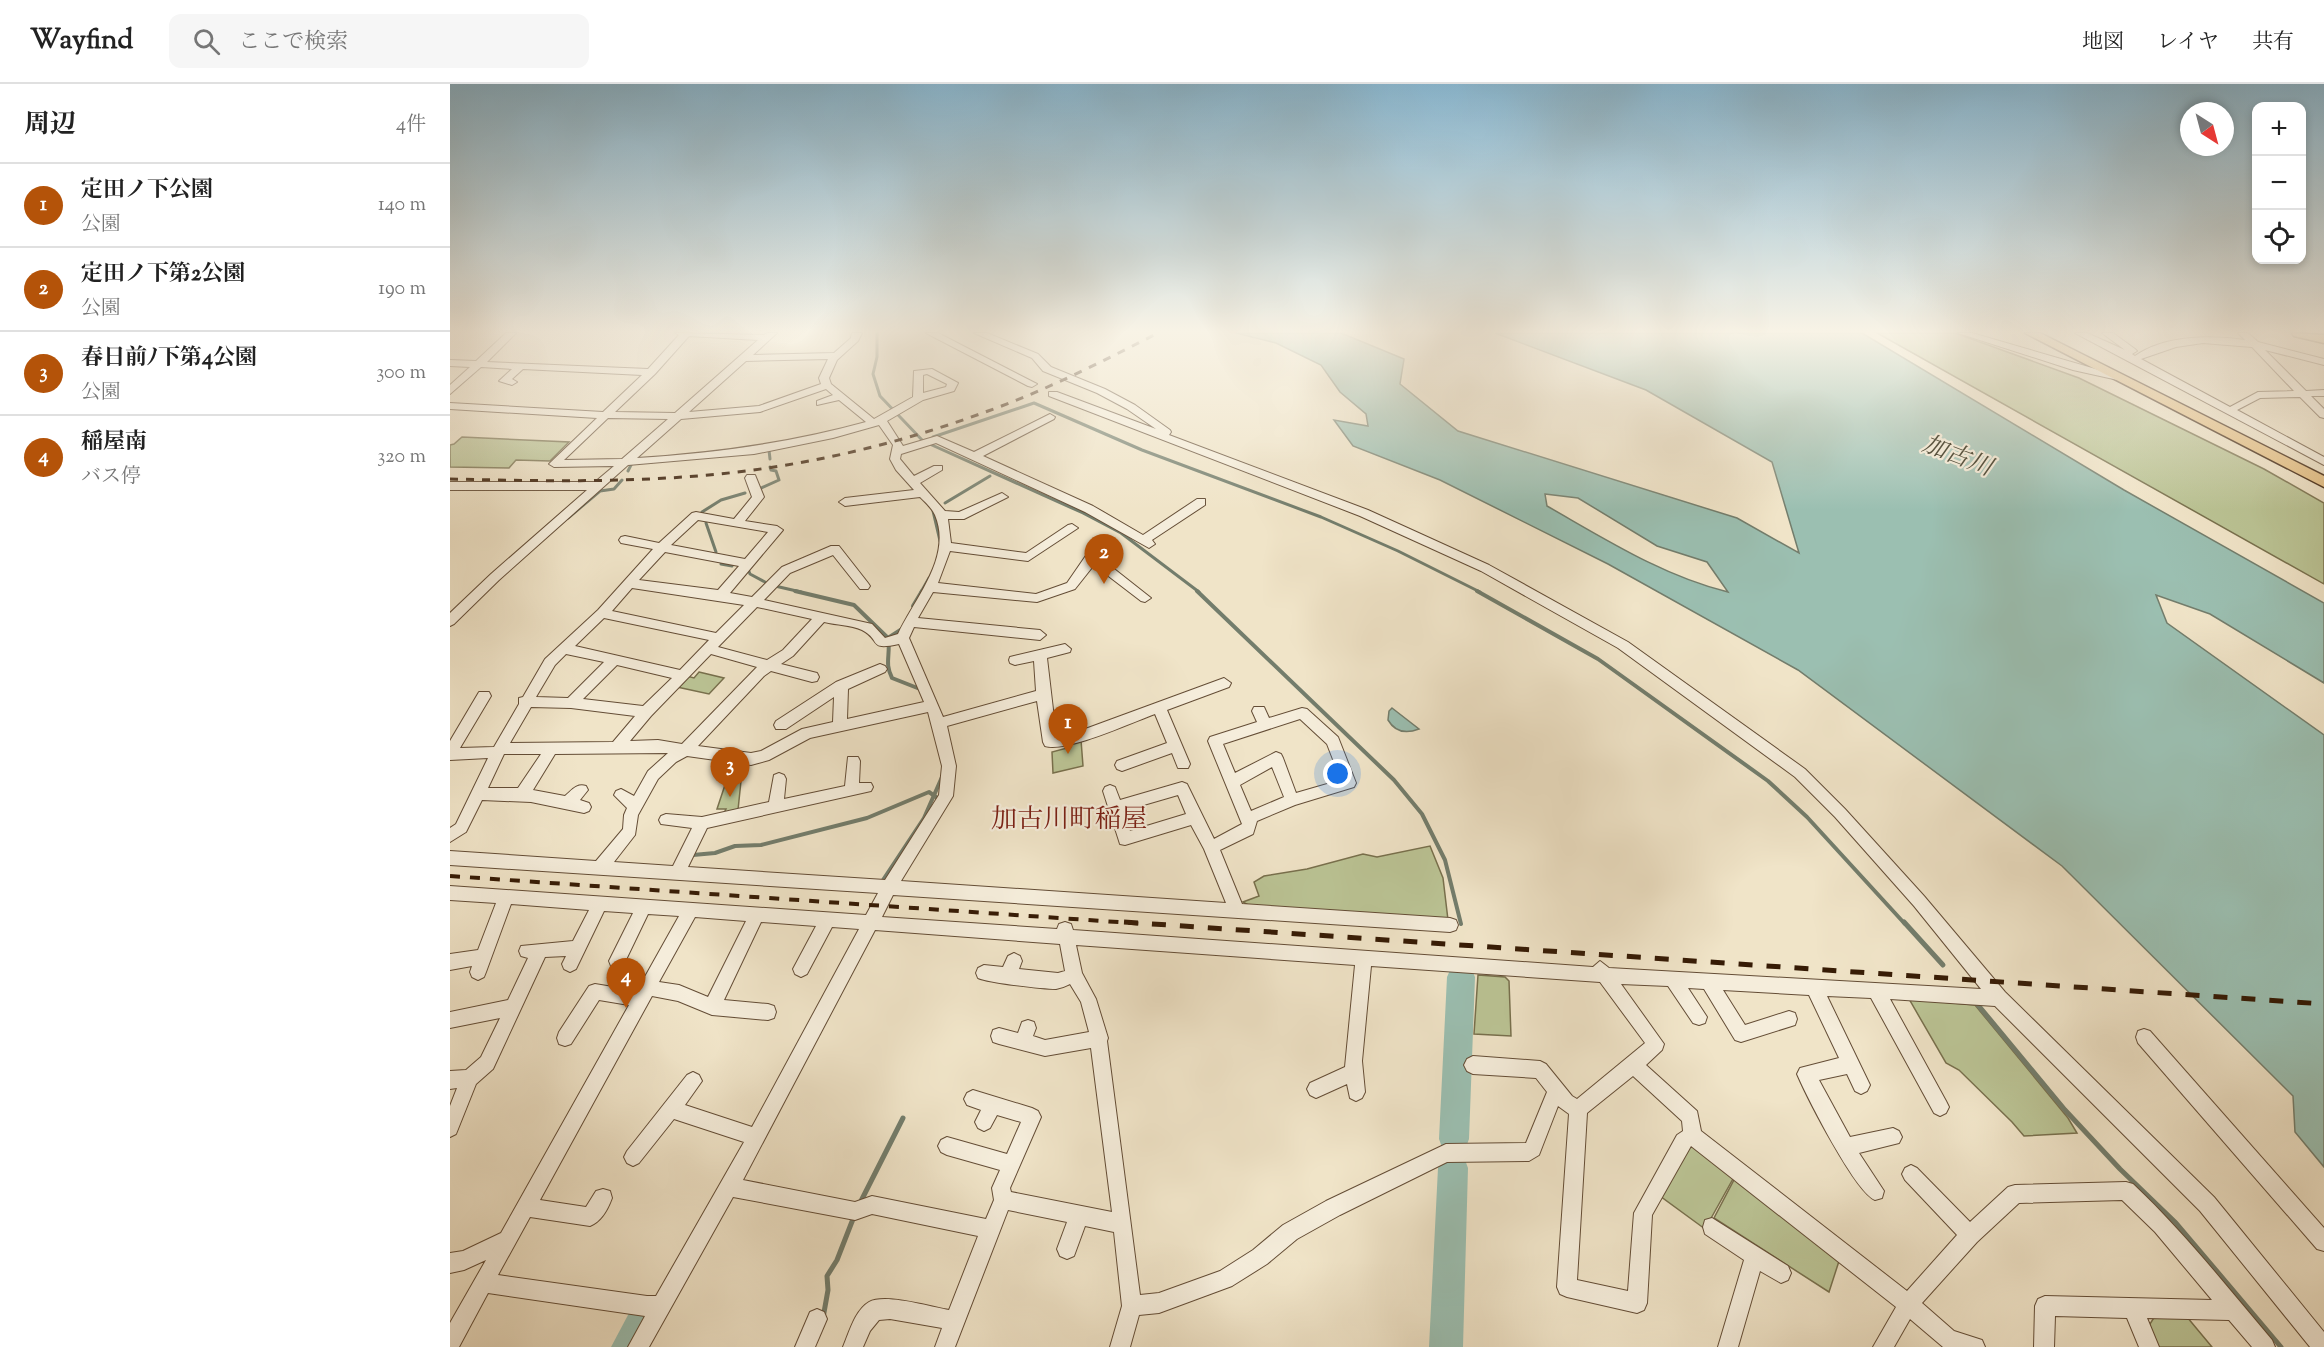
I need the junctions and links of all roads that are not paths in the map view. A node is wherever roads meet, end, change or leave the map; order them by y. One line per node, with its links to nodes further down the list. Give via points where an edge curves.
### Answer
1 (630, 392): 17 (street)
2 (707, 392): 19 (street)
3 (808, 392): 19 (street, via 760,409)
4 (836, 392): 12 (street)
5 (1103, 392): 22 (street)
6 (2147, 392): 31 (main road)
7 (2195, 392): 26 (street)
8 (2205, 392): 16 (street)
9 (1053, 393): 22 (street)
10 (2324, 393): 11 (street)
11 (2303, 394): 16 (street, via 2258,395); 18 (street)
12 (842, 396): 14 (street); 20 (street)
13 (918, 398): 20 (street)
14 (821, 403)
15 (450, 406): 17 (street)
16 (2234, 408): 25 (street)
17 (605, 415): 19 (street); 27 (street, via 554,464)
18 (2324, 415)
19 (680, 416): 27 (street)
20 (886, 417): 23 (street, via 898,445); 27 (street, via 839,433 749,451)
21 (1047, 421): 24 (street)
22 (1185, 445): 143 (street, via 1364,513 1485,568 1623,645 1800,773 1911,892)
23 (897, 452): 24 (street, via 938,439); 30 (street, via 895,459)
24 (974, 456): 37 (street, via 1089,509 1147,542)
25 (2324, 456)
26 (2324, 462)
27 (625, 463): 33 (street)
28 (938, 468): 30 (street)
29 (751, 478): 39 (street, via 758,497)
30 (912, 482): 34 (street)
31 (2324, 482)
32 (450, 486): 33 (street)
33 (599, 486): 57 (street)
34 (923, 493): 36 (street, via 868,496); 38 (street)
35 (994, 498): 38 (street, via 960,516)
36 (844, 502)
37 (1201, 502)
38 (941, 515): 43 (street)
39 (737, 523): 42 (street, via 696,516); 46 (street, via 777,530)
40 (1064, 530): 43 (street, via 1028,557)
41 (625, 540): 42 (street)
42 (663, 546): 46 (street); 49 (street)
43 (947, 547): 51 (street)
44 (1101, 548): 45 (street)
45 (1091, 557): 51 (street, via 1071,586 1037,598); 53 (street)
46 (748, 564): 52 (street)
47 (852, 572): 48 (street); 50 (street); 54 (street, via 835,549 786,570)
48 (839, 577)
49 (630, 583): 52 (street); 55 (street)
50 (864, 586)
51 (930, 587): 58 (street)
52 (721, 595): 54 (street)
53 (1145, 598)
54 (755, 601): 56 (street); 60 (street)
55 (602, 613): 60 (street); 62 (street)
56 (822, 616): 61 (street, via 868,627 882,643); 68 (street)
57 (450, 621)
58 (909, 622): 59 (street); 61 (street)
59 (1040, 635)
60 (719, 638): 63 (street)
61 (903, 638): 78 (street)
62 (565, 649): 67 (street); 76 (street, via 550,662)
63 (709, 649): 68 (street); 70 (street)
64 (1065, 649): 65 (street)
65 (1040, 655): 66 (street); 74 (street)
66 (1016, 660)
67 (613, 661): 70 (street); 77 (street)
68 (772, 665): 71 (street); 89 (street, via 759,672)
69 (880, 669): 73 (street)
70 (682, 675): 81 (street)
71 (812, 677)
72 (1224, 683): 79 (street)
73 (841, 686): 83 (street); 84 (street)
74 (1043, 694): 79 (street, via 1050,742 1078,737); 82 (street)
75 (484, 696): 91 (street, via 475,721)
76 (525, 702): 77 (street); 90 (street)
77 (571, 703): 81 (street)
78 (926, 707): 82 (street); 84 (street)
79 (1159, 707): 86 (street)
80 (1259, 711): 85 (street)
81 (646, 712): 87 (street)
82 (939, 723): 117 (street, via 950,766 946,796)
83 (781, 725)
84 (840, 725): 89 (street, via 807,733 752,759)
85 (1265, 726): 96 (street, via 1215,741); 102 (street, via 1302,713 1333,741 1350,783)
86 (1176, 746): 93 (street); 94 (street)
87 (617, 747): 88 (street); 89 (street)
88 (552, 748): 90 (street); 99 (street)
89 (686, 749): 104 (street, via 653,775)
90 (498, 750): 91 (street); 100 (street)
91 (450, 753)
92 (853, 761): 106 (street, via 859,788)
93 (1183, 764)
94 (1122, 765)
95 (779, 779): 106 (street)
96 (1232, 782): 102 (street, via 1276,758); 109 (street)
97 (582, 790): 103 (street)
98 (1110, 791): 107 (street)
99 (523, 793): 100 (street); 103 (street)
100 (477, 794): 112 (street, via 461,828)
101 (621, 795): 104 (street)
102 (1292, 800): 109 (street)
103 (568, 802): 105 (street)
104 (636, 806): 115 (street, via 630,831)
105 (584, 807)
106 (776, 807): 111 (street)
107 (1115, 807): 108 (street, via 1182,788); 108 (street, via 1125,839)
108 (1194, 818): 113 (street)
109 (1247, 819): 113 (street, via 1248,830)
110 (666, 820): 111 (street)
111 (702, 823): 116 (street)
112 (450, 836)
113 (1211, 847): 122 (street)
114 (450, 858): 115 (street)
115 (600, 868): 116 (street)
116 (677, 873): 117 (street)
117 (889, 887): 122 (street); 126 (street)
118 (450, 893): 119 (street)
119 (506, 897): 120 (street); 132 (street, via 481,964)
120 (600, 904): 121 (street); 129 (street)
121 (644, 907): 123 (street); 131 (street)
122 (1237, 910): 127 (street)
123 (690, 911): 124 (street); 142 (street)
124 (757, 915): 125 (street); 145 (street)
125 (828, 919): 126 (street); 134 (street)
126 (871, 921): 128 (street); 173 (street)
127 (1450, 926)
128 (1066, 932): 130 (street); 137 (street)
129 (578, 948): 133 (street); 144 (street, via 533,951)
130 (1364, 957): 135 (street); 157 (street)
131 (617, 961)
132 (450, 962)
133 (570, 964)
134 (801, 969)
135 (1600, 970): 138 (street); 156 (street, via 1656,1044)
136 (984, 973): 137 (street, via 1011,968 1058,981)
137 (1074, 975): 153 (street, via 1088,999)
138 (1672, 979): 139 (street); 147 (street)
139 (1708, 981): 140 (street); 148 (street, via 1741,1034)
140 (1814, 987): 141 (street); 154 (street)
141 (1876, 991): 143 (street); 167 (street)
142 (644, 993): 145 (street, via 679,993); 152 (street, via 595,992); 184 (street)
143 (1999, 998): 216 (street, via 2207,1204)
144 (513, 1007): 149 (street); 158 (street, via 487,1063)
145 (712, 1007): 146 (street)
146 (768, 1012)
147 (1699, 1017)
148 (1789, 1019)
149 (450, 1020)
150 (999, 1036): 153 (street, via 1025,1035 1045,1048)
151 (2144, 1036): 191 (street)
152 (565, 1038)
153 (1100, 1038): 186 (street)
154 (1851, 1064): 161 (street); 176 (street, via 1806,1074)
155 (1473, 1065): 163 (street, via 1511,1061 1540,1070)
156 (1633, 1065): 168 (street); 172 (street, via 1691,1117)
157 (1354, 1072): 162 (street); 164 (street)
158 (470, 1078): 159 (street); 171 (street)
159 (450, 1080)
160 (693, 1081): 169 (street)
161 (1861, 1085)
162 (1316, 1089)
163 (1557, 1091): 168 (street); 199 (street, via 1529,1152 1446,1153 1290,1232 1225,1280 1159,1303)
164 (1356, 1092)
165 (973, 1099): 166 (street)
166 (993, 1105): 170 (street); 178 (street, via 1032,1117)
167 (1940, 1107)
168 (1578, 1109): 172 (street, via 1567,1287 1637,1303 1643,1213 1683,1142)
169 (672, 1110): 173 (street); 177 (street)
170 (984, 1122)
171 (450, 1128)
172 (1692, 1135): 197 (street)
173 (757, 1137): 180 (street)
174 (1893, 1137): 176 (street)
175 (947, 1146): 178 (street)
176 (1846, 1147): 181 (street)
177 (633, 1157)
178 (1012, 1164): 183 (street, via 1001,1188)
179 (1911, 1174): 189 (street)
180 (729, 1187): 188 (street, via 855,1211 872,1205); 198 (street)
181 (1875, 1191)
182 (603, 1198): 184 (street, via 590,1217)
183 (1003, 1200): 185 (street, via 1039,1200); 188 (street)
184 (526, 1207): 190 (street)
185 (1079, 1215): 186 (street); 192 (street)
186 (1123, 1224): 199 (street)
187 (1712, 1227): 193 (street)
188 (990, 1229): 203 (street)
189 (1970, 1235): 197 (street); 201 (street, via 2015,1194 2126,1191 2162,1225)
190 (507, 1240): 194 (street); 196 (street)
191 (2324, 1242)
192 (1067, 1249)
193 (1755, 1256): 195 (street); 210 (street)
194 (450, 1263)
195 (1781, 1273)
196 (483, 1283): 198 (street); 204 (street)
197 (1908, 1304): 211 (street); 212 (street, via 1948,1339)
198 (662, 1305): 205 (street)
199 (1132, 1306): 209 (street)
200 (2134, 1310): 201 (street); 213 (street, via 2045,1306); 214 (street)
201 (2235, 1310): 215 (street)
202 (817, 1319): 206 (street)
203 (955, 1322): 207 (street, via 890,1309 874,1310); 208 (street)
204 (450, 1343)
205 (638, 1347)
206 (805, 1347)
207 (853, 1347)
208 (945, 1347)
209 (1120, 1347)
210 (1728, 1347)
211 (1883, 1347)
212 (1974, 1347)
213 (2044, 1347)
214 (2149, 1347)
215 (2265, 1347)
216 (2323, 1347)

